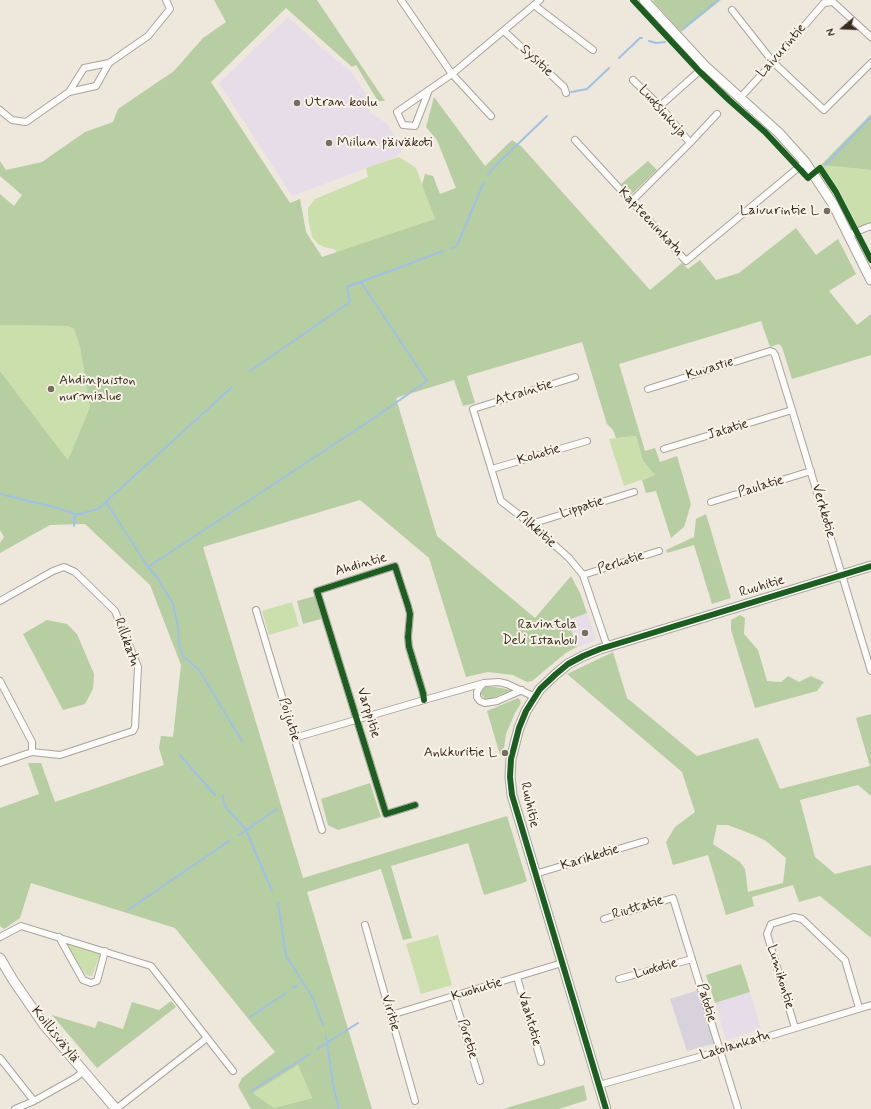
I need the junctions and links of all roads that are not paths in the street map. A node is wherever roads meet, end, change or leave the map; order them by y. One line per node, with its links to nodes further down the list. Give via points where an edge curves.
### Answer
1 (166, 0): 12 (street, via 170,9 148,36)
2 (401, 0): 15 (street)
3 (540, 0): 6 (street)
4 (644, 0): 14 (street)
5 (822, 2): 9 (street, via 833,2); 11 (street, Laivurintie)
6 (534, 6): 8 (street); 10 (street)
7 (732, 10): 11 (street)
8 (504, 31): 15 (street); 19 (street, Sysitie, via 564,87)
9 (871, 37)
10 (593, 50)
11 (773, 62): 13 (street, via 824,110); 20 (street, Laivurintie)
12 (109, 63): 18 (street, via 84,68); 18 (street, via 96,86)
13 (871, 63)
14 (705, 66): 20 (street); 21 (street)
15 (452, 74): 17 (street); 24 (street)
16 (633, 80): 21 (street, Luotsinkuja)
17 (429, 90): 17 (street, via 415,126 403,125 397,112)
18 (68, 92): 22 (street, via 26,122 12,120)
19 (566, 93)
20 (740, 98): 27 (street, via 779,133)
21 (660, 106): 26 (street, Luotsinkuja)
22 (0, 110)
23 (717, 114): 26 (street)
24 (491, 116)
25 (575, 140): 28 (street, Kapteeninkatu)
26 (690, 143): 28 (street)
27 (805, 162): 28 (street, Kapteeninkatu, via 686,261); 30 (street, via 833,204)
28 (631, 202)
29 (871, 226): 30 (street)
30 (848, 235): 31 (street)
31 (871, 280)
32 (773, 352): 34 (street, Kuvastie); 36 (street, Verkkotie)
33 (574, 378): 35 (street, Atraintie)
34 (648, 389)
35 (473, 409): 39 (street, Pilkkitie)
36 (792, 410): 38 (street, Jatatie); 40 (street, Verkkotie)
37 (587, 440): 39 (street, Kohotie)
38 (664, 449)
39 (492, 470): 43 (street, Pilkkitie, via 501,501)
40 (811, 471): 42 (street, Paulatie); 47 (street, Verkkotie)
41 (634, 492): 43 (street, Lippatie)
42 (712, 502)
43 (531, 524): 46 (street, Pilkkitie, via 569,558)
44 (659, 551): 46 (street, Perhotie)
45 (871, 566): 47 (street, Ruuhitie)
46 (583, 575): 51 (street, Pilkkitie)
47 (842, 575): 51 (street, Ruuhitie); 52 (street, Verkkotie)
48 (317, 591): 57 (street, Ahdintie, via 396,566 410,614 409,647); 58 (street, Varppitie)
49 (0, 600): 60 (street, Rillikatu, via 53,570 64,567 75,572 115,611 138,667 133,731 60,755)
50 (256, 610): 59 (street, Poijutie)
51 (608, 646): 56 (street, Ruuhitie, via 568,664 545,684)
52 (871, 671)
53 (0, 680): 60 (street, via 32,742)
54 (484, 683): 55 (street, via 507,684); 55 (street, via 477,692 477,697 485,703); 57 (street)
55 (522, 690): 56 (street)
56 (535, 697): 65 (street, Ruuhitie, via 519,728 511,759 510,777 512,795)
57 (424, 700): 58 (street)
58 (357, 720): 59 (street); 62 (street, Varppitie, via 386,814)
59 (294, 738): 63 (street, Poijutie)
60 (32, 752): 61 (street)
61 (0, 763)
62 (414, 805)
63 (322, 830)
64 (645, 841): 65 (street, Karikkotie)
65 (535, 874): 74 (street, Ruuhitie)
66 (673, 898): 67 (street, Riuttatie); 73 (street, Patotie)
67 (604, 919)
68 (365, 925): 80 (street, Viritie)
69 (0, 937): 70 (street, via 21,926)
70 (58, 937): 71 (street); 71 (street, via 83,980 97,981)
71 (105, 951): 82 (street, via 150,966)
72 (0, 958): 86 (street, Koillisväylä, via 44,1025)
73 (692, 959): 76 (street, Luototie); 83 (street, Patotie)
74 (562, 963): 75 (street, Kuohutie); 89 (street, Ruuhitie)
75 (517, 977): 77 (street, Kuohutie); 85 (street, Vaahtotie)
76 (619, 980)
77 (454, 997): 80 (street, Kuohutie); 88 (street, Poretie)
78 (871, 1005): 79 (street, Latolankatu)
79 (859, 1008): 81 (street, Latolankatu); 81 (street, Lumikontie, via 845,960 802,919 794,917 771,924 766,934)
80 (392, 1015): 91 (street, Viritie)
81 (795, 1028): 83 (street, Latolankatu)
82 (207, 1038): 87 (street); 93 (street)
83 (720, 1051): 89 (street, Latolankatu); 95 (street, Patotie)
84 (0, 1058): 90 (street)
85 (541, 1062)
86 (84, 1071): 90 (street); 93 (street, Koillisväylä)
87 (233, 1071)
88 (480, 1080)
89 (599, 1085): 94 (street, Ruuhitie)
90 (34, 1101): 92 (street)
91 (415, 1101)
92 (15, 1109)
93 (116, 1109)
94 (606, 1109)
95 (738, 1109)

